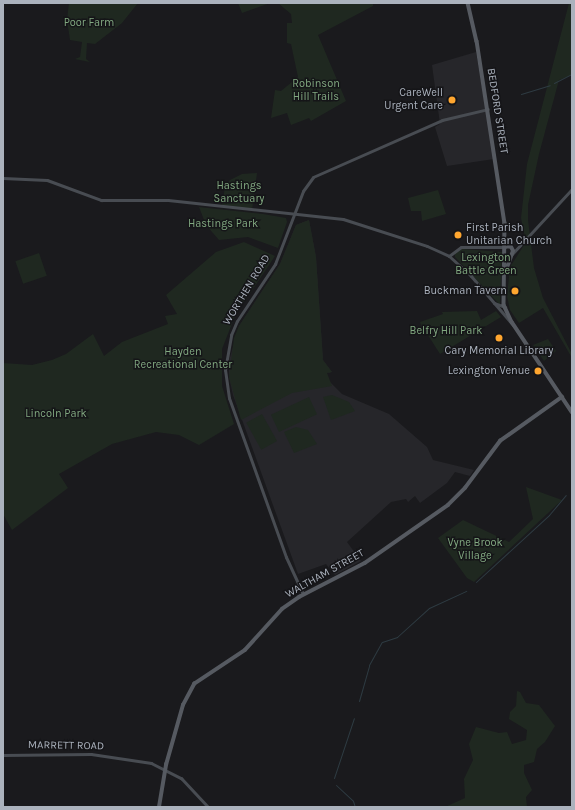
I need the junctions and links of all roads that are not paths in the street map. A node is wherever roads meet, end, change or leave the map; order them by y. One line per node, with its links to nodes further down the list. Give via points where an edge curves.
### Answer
1 (468, 3): 2 (main road, BEDFORD STREET, via 476,31)
2 (488, 109): 5 (main road, WORTHEN ROAD, via 442,120 322,172 307,184); 6 (main road, BEDFORD STREET)
3 (3, 178): 5 (main road, via 47,180 101,200 169,200)
4 (572, 189): 7 (main road)
5 (294, 214): 11 (main road, via 343,219 429,246); 17 (main road, WORTHEN ROAD, via 275,264 237,321 226,353 225,376 229,398 286,557)
6 (505, 223): 8 (main road, BEDFORD STREET); 9 (main road, BEDFORD STREET)
7 (521, 244): 8 (main road); 10 (main road)
8 (511, 247): 9 (main road); 10 (main road, BEDFORD STREET)
9 (505, 248): 10 (main road, BEDFORD STREET); 11 (main road, via 460,247)
10 (509, 255): 13 (main road, via 504,278)
11 (449, 256): 12 (main road)
12 (492, 300): 13 (main road); 14 (main road)
13 (505, 307): 14 (main road)
14 (516, 328): 15 (main road)
15 (562, 397): 16 (main road); 17 (main road, WALTHAM STREET, via 500,441 465,488 448,505 366,563)
16 (572, 412)
17 (303, 594): 19 (main road, WALTHAM STREET, via 282,610 245,650 192,686 184,703)
18 (3, 755): 19 (main road, MARRETT ROAD, via 90,754 147,762)
19 (166, 768): 20 (main road, WALTHAM STREET); 21 (main road, MARRETT ROAD, via 186,783)
20 (160, 807)
21 (208, 807)

